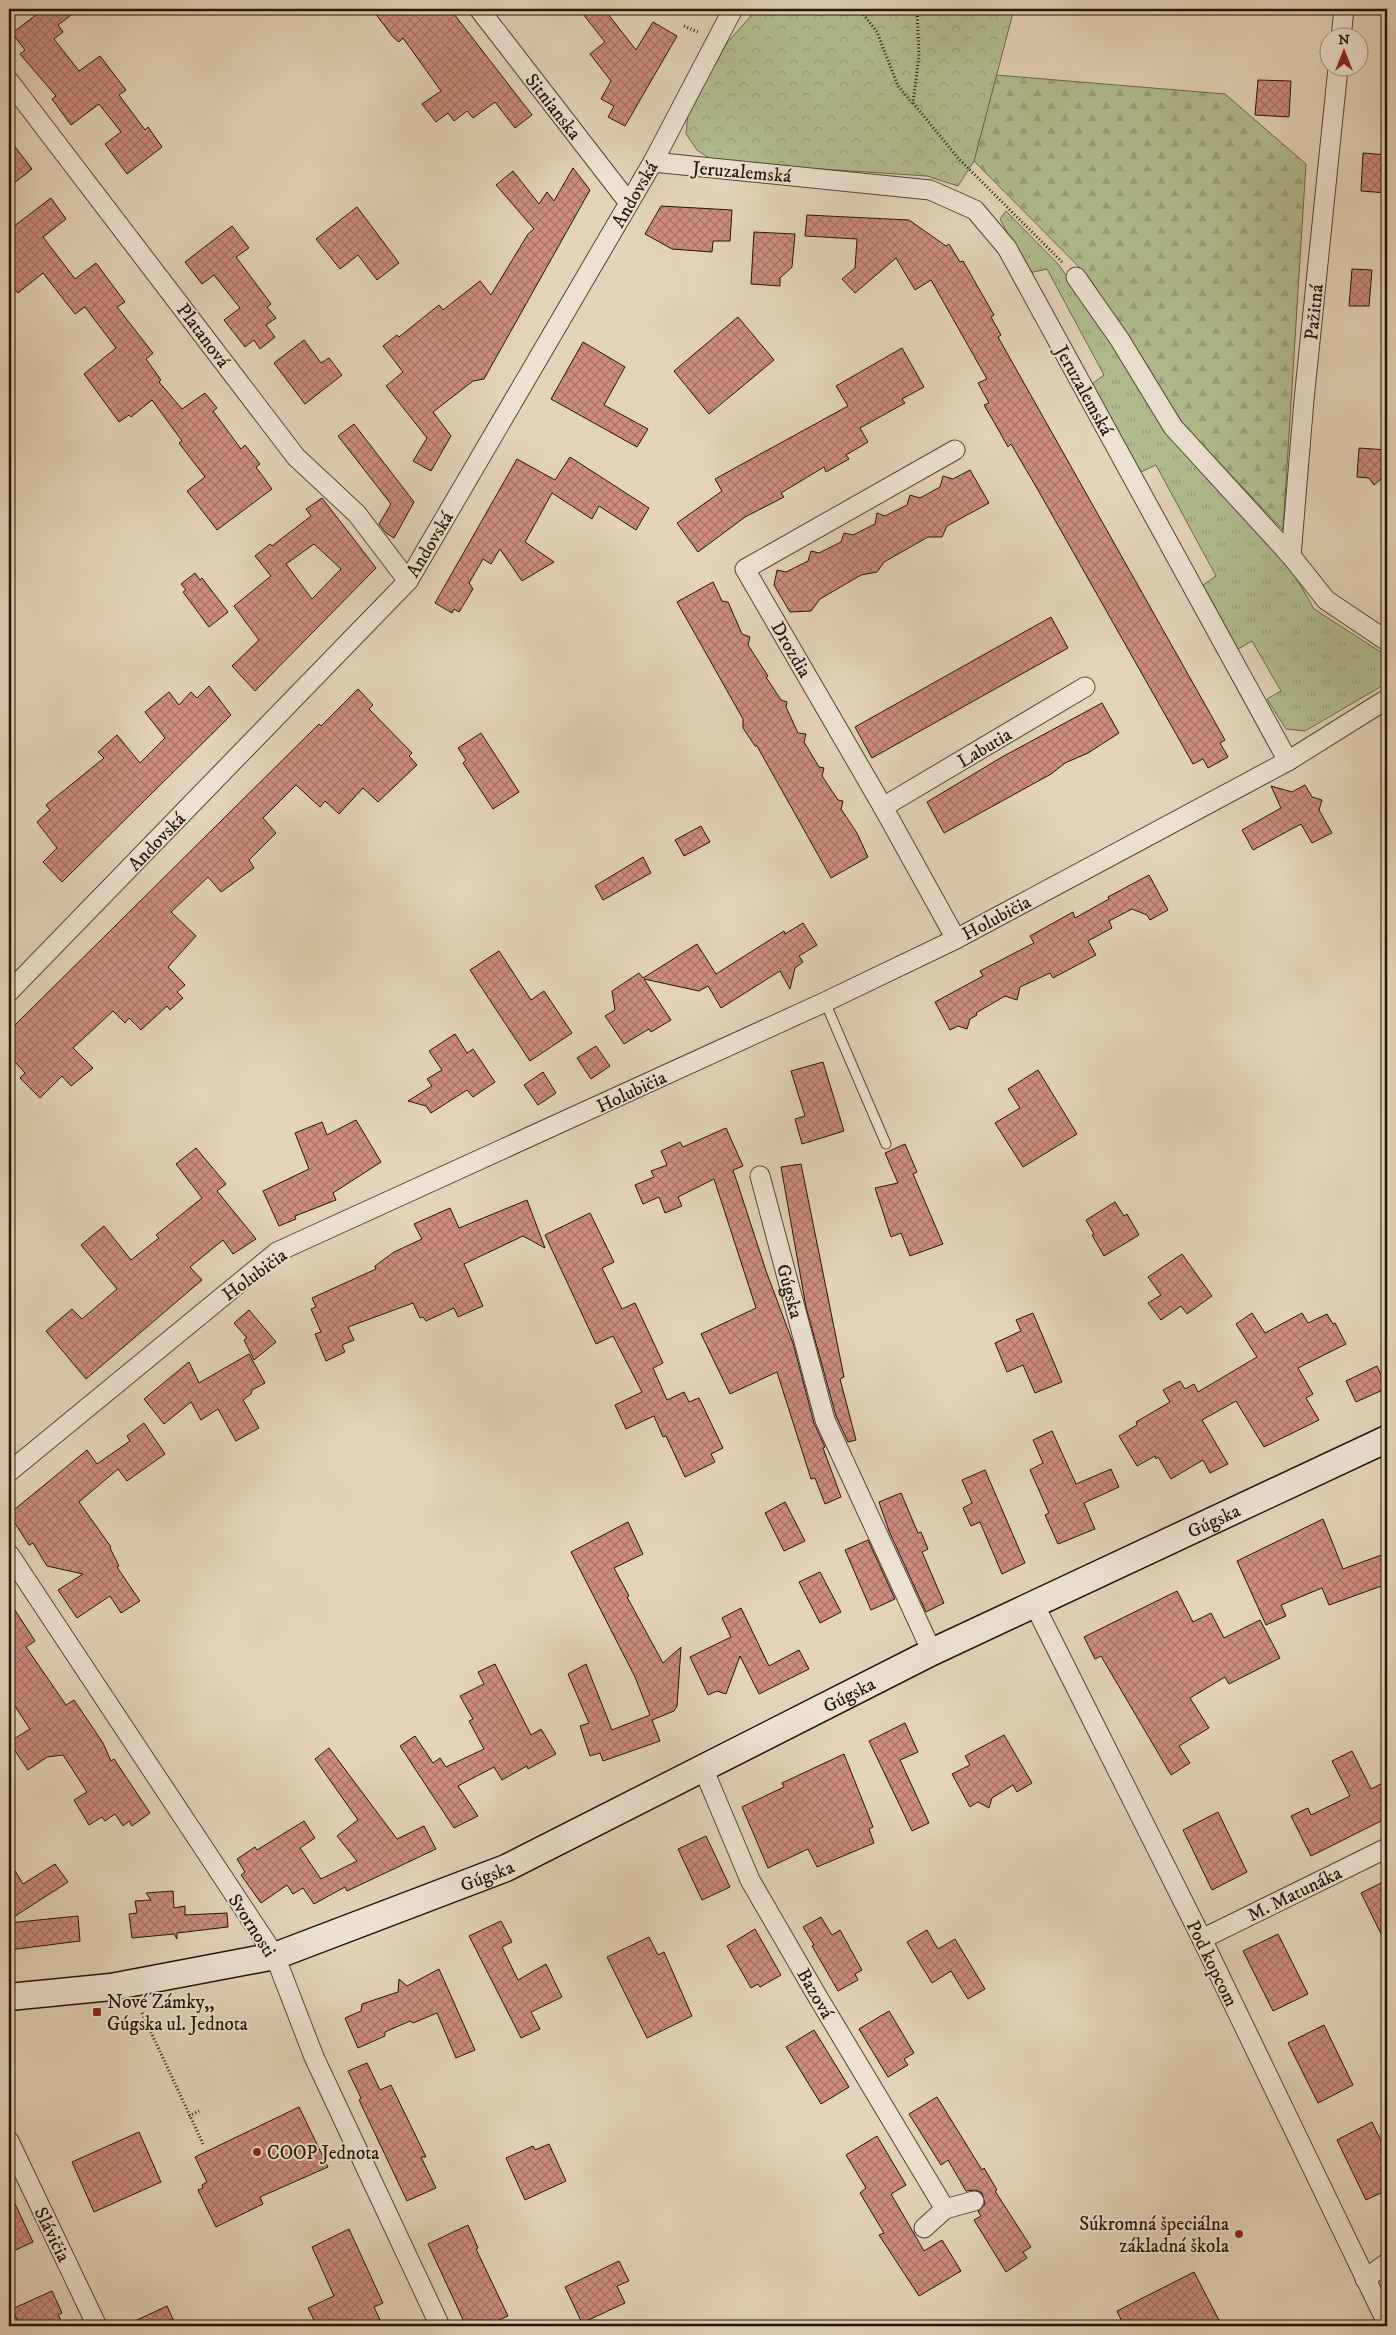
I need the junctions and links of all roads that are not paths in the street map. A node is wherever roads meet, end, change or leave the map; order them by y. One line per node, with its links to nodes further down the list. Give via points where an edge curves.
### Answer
1 (478, 9): 8 (street, Sitnianska)
2 (733, 9): 7 (street, Andovská)
3 (1344, 9): 4 (street)
4 (1342, 28)
5 (1337, 78): 11 (street, Pažitná)
6 (9, 81): 12 (street, Platanová, via 296,456 357,514)
7 (653, 162): 8 (street, Andovská); 16 (street, Jeruzalemská, via 930,190 975,210 1007,248)
8 (629, 203): 12 (street, Andovská)
9 (1076, 277): 11 (street, via 1120,340 1173,427)
10 (955, 450): 17 (street, Drozdia, via 745,569)
11 (1291, 556): 13 (street, via 1326,600)
12 (408, 581): 19 (street, Andovská)
13 (1387, 641)
14 (1085, 687): 17 (street, Labutia)
15 (1387, 698): 16 (street)
16 (1288, 761): 18 (street, Holubičia)
17 (883, 807): 18 (street, Drozdia)
18 (956, 939): 20 (street, Holubičia)
19 (9, 992)
20 (825, 1002): 21 (lane); 24 (street, Holubičia, via 277,1252)
21 (886, 1144)
22 (760, 1176): 27 (street, Gúgska, via 825,1420)
23 (1387, 1439): 26 (main road, Gúgska)
24 (9, 1472)
25 (9, 1554): 31 (street, Svornosti)
26 (1034, 1606): 27 (main road, Gúgska); 30 (street, Pod kopcom)
27 (932, 1652): 28 (main road, Gúgska)
28 (703, 1768): 31 (main road, Gúgska, via 506,1868); 35 (street, Bazová, via 750,1880)
29 (1387, 1848): 30 (street, M. Matunáka)
30 (1202, 1939): 38 (street, Pod kopcom)
31 (274, 1956): 32 (main road, Gúgska, via 111,1987); 41 (street, Svornosti, via 314,2057)
32 (9, 1997)
33 (9, 2142): 40 (street, Slávičia)
34 (974, 2201): 35 (street)
35 (945, 2210): 36 (street)
36 (924, 2228)
37 (1387, 2263): 38 (street)
38 (1366, 2279): 39 (street, Pod kopcom)
39 (1387, 2323)
40 (97, 2326)
41 (440, 2326)

